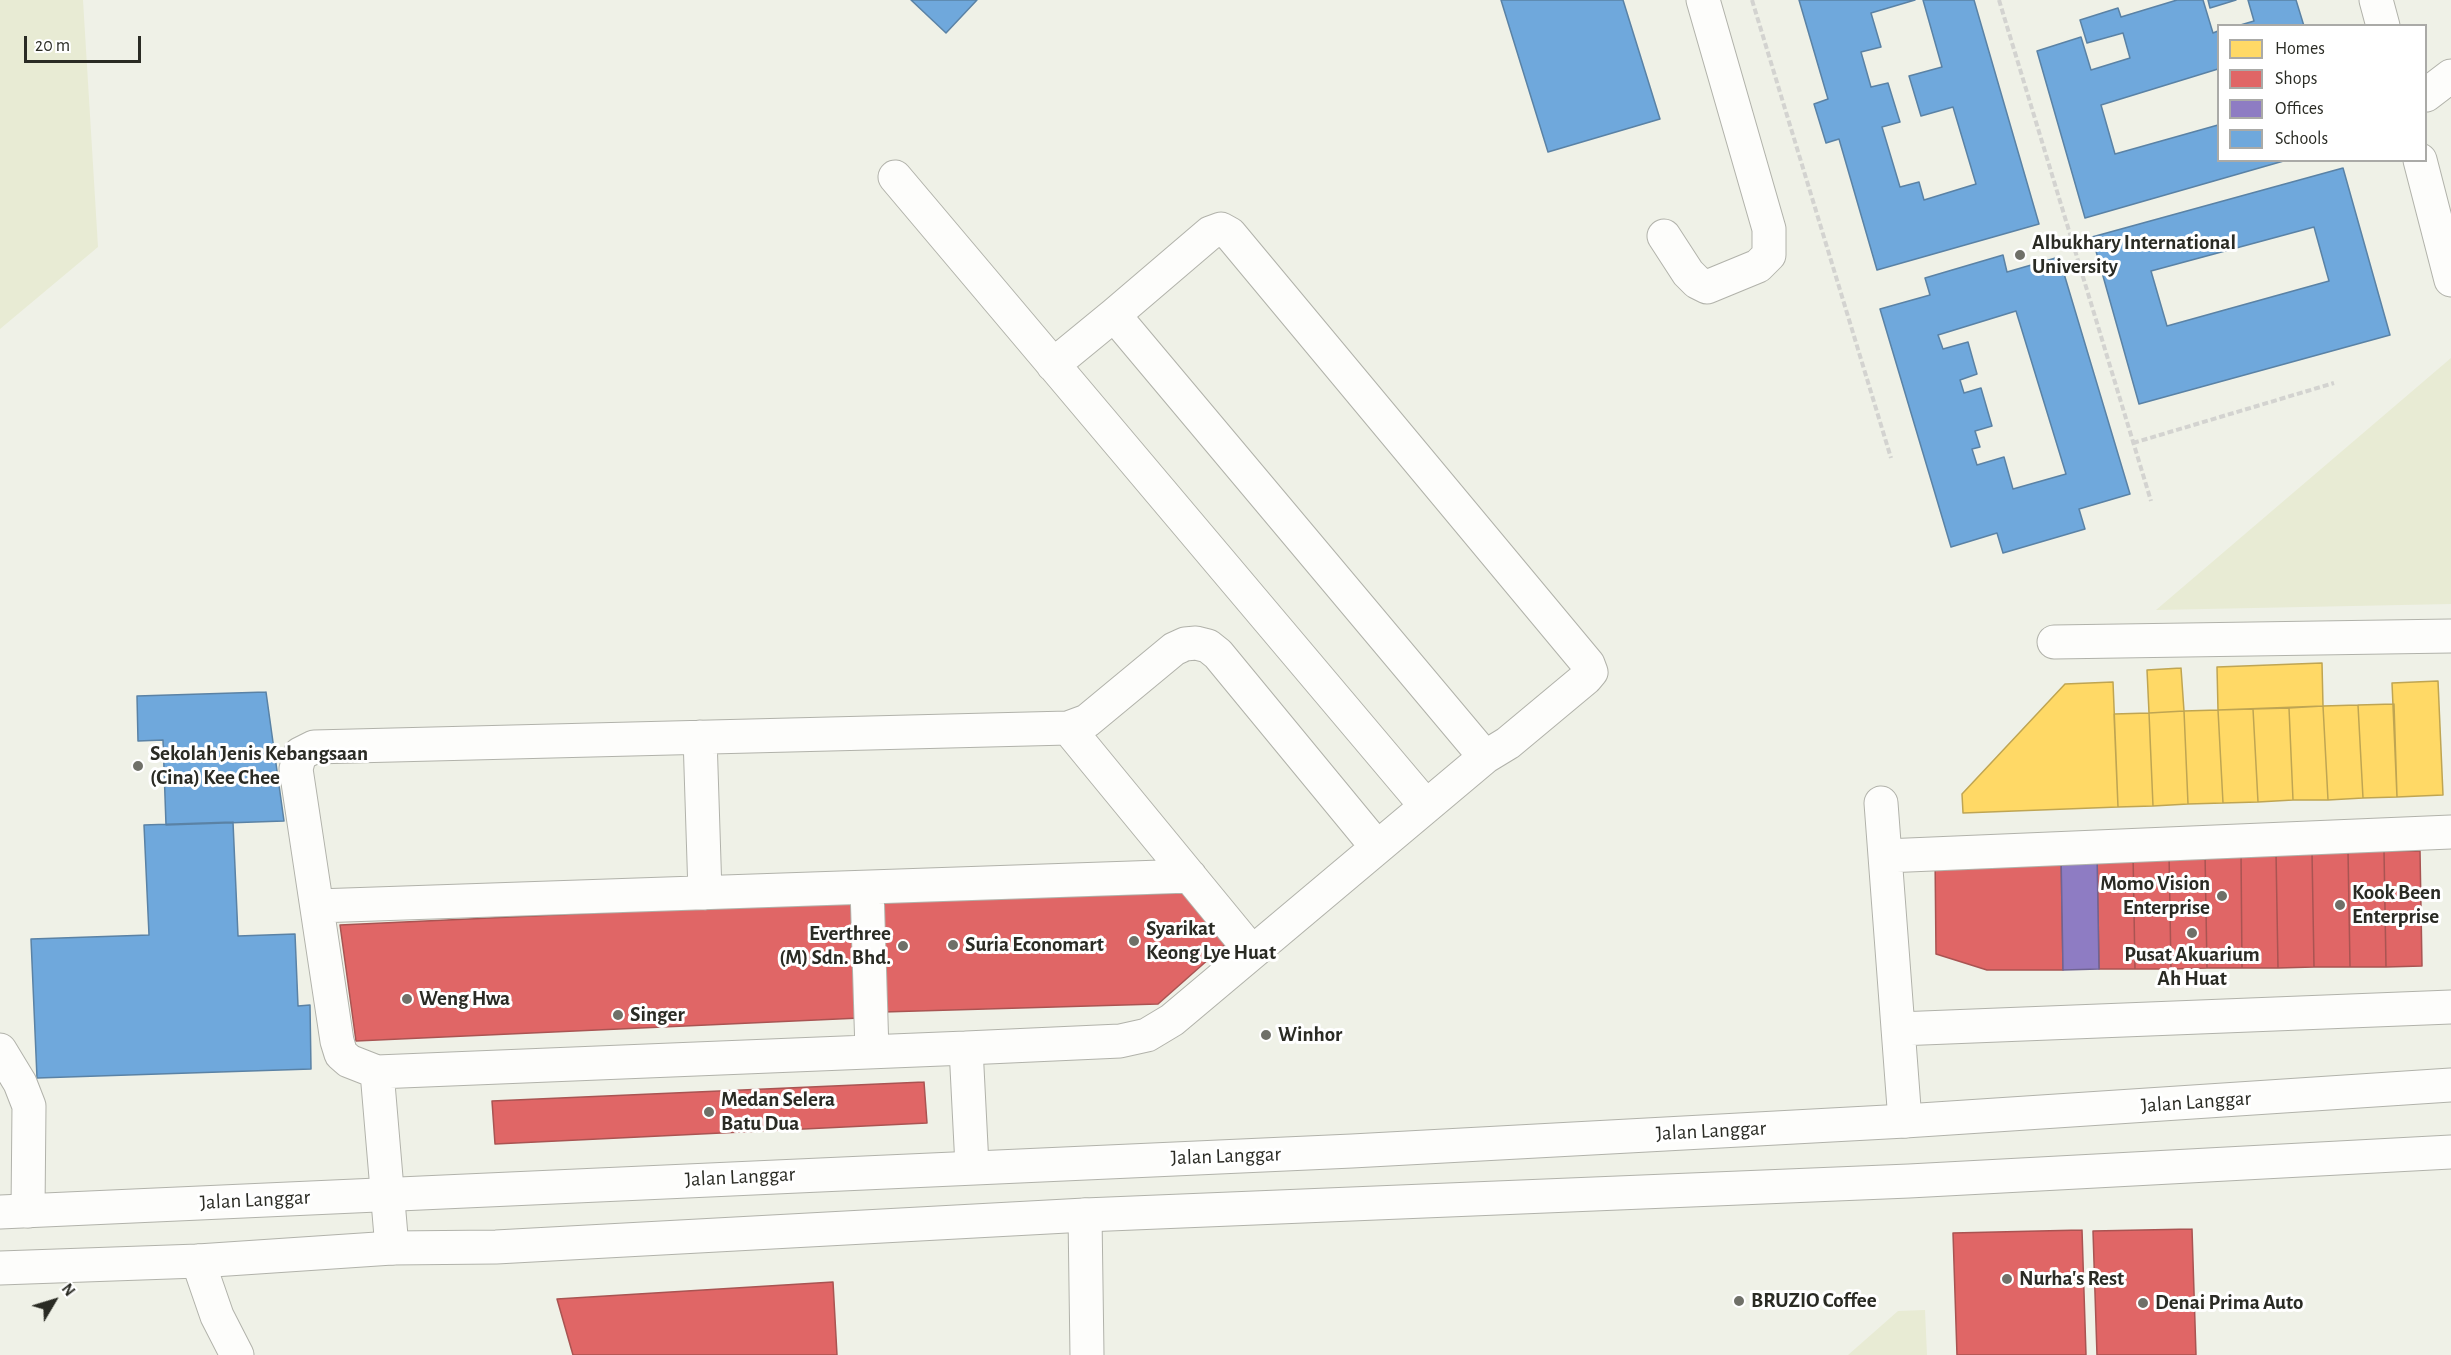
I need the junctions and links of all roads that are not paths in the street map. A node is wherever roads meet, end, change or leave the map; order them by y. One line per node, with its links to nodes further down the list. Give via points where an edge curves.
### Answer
1 (1702, 0): 8 (street, via 1769,228 1769,255 1758,266 1707,287 1688,273)
2 (2376, 0): 3 (street)
3 (2382, 24)
4 (2451, 76): 5 (street)
5 (2427, 94)
6 (2421, 162): 9 (street)
7 (895, 177): 11 (street)
8 (1664, 236)
9 (2451, 280)
10 (1114, 315): 11 (street); 16 (street); 16 (street, via 1210,233 1221,229 1230,234 1588,664 1591,672 1586,678 1508,743)
11 (1053, 365): 18 (street)
12 (2451, 636): 13 (street)
13 (2054, 642)
14 (1068, 728): 15 (street); 20 (street, via 1087,721 1174,649 1185,644 1208,646); 22 (street)
15 (700, 737): 24 (street); 25 (street, via 314,747 300,754 296,769)
16 (1485, 757): 18 (street)
17 (1881, 803): 21 (street)
18 (1426, 806): 20 (street)
19 (2451, 832): 21 (street)
20 (1377, 847): 26 (street)
21 (1885, 856): 28 (street)
22 (1190, 876): 23 (street); 26 (street)
23 (867, 888): 24 (street); 31 (street)
24 (705, 893): 25 (street)
25 (317, 906): 32 (street, via 341,1054)
26 (1252, 952): 29 (street, via 1172,1020 1147,1035 1120,1041)
27 (2451, 1007): 28 (street)
28 (1898, 1029): 34 (street)
29 (966, 1048): 31 (street); 36 (street)
30 (0, 1050): 38 (street, via 29,1107)
31 (872, 1052): 32 (street)
32 (377, 1072): 37 (street)
33 (2451, 1085): 34 (street, Jalan Langgar)
34 (1905, 1121): 36 (street, Jalan Langgar, via 1352,1151)
35 (2451, 1152): 39 (street, via 1909,1181)
36 (972, 1166): 37 (street, Jalan Langgar)
37 (387, 1193): 38 (street, Jalan Langgar); 40 (street)
38 (14, 1212)
39 (1085, 1215): 40 (street, via 496,1247); 44 (street)
40 (392, 1248): 41 (street)
41 (198, 1261): 42 (street); 43 (street, via 217,1316)
42 (0, 1268)
43 (237, 1355)
44 (1087, 1355)

